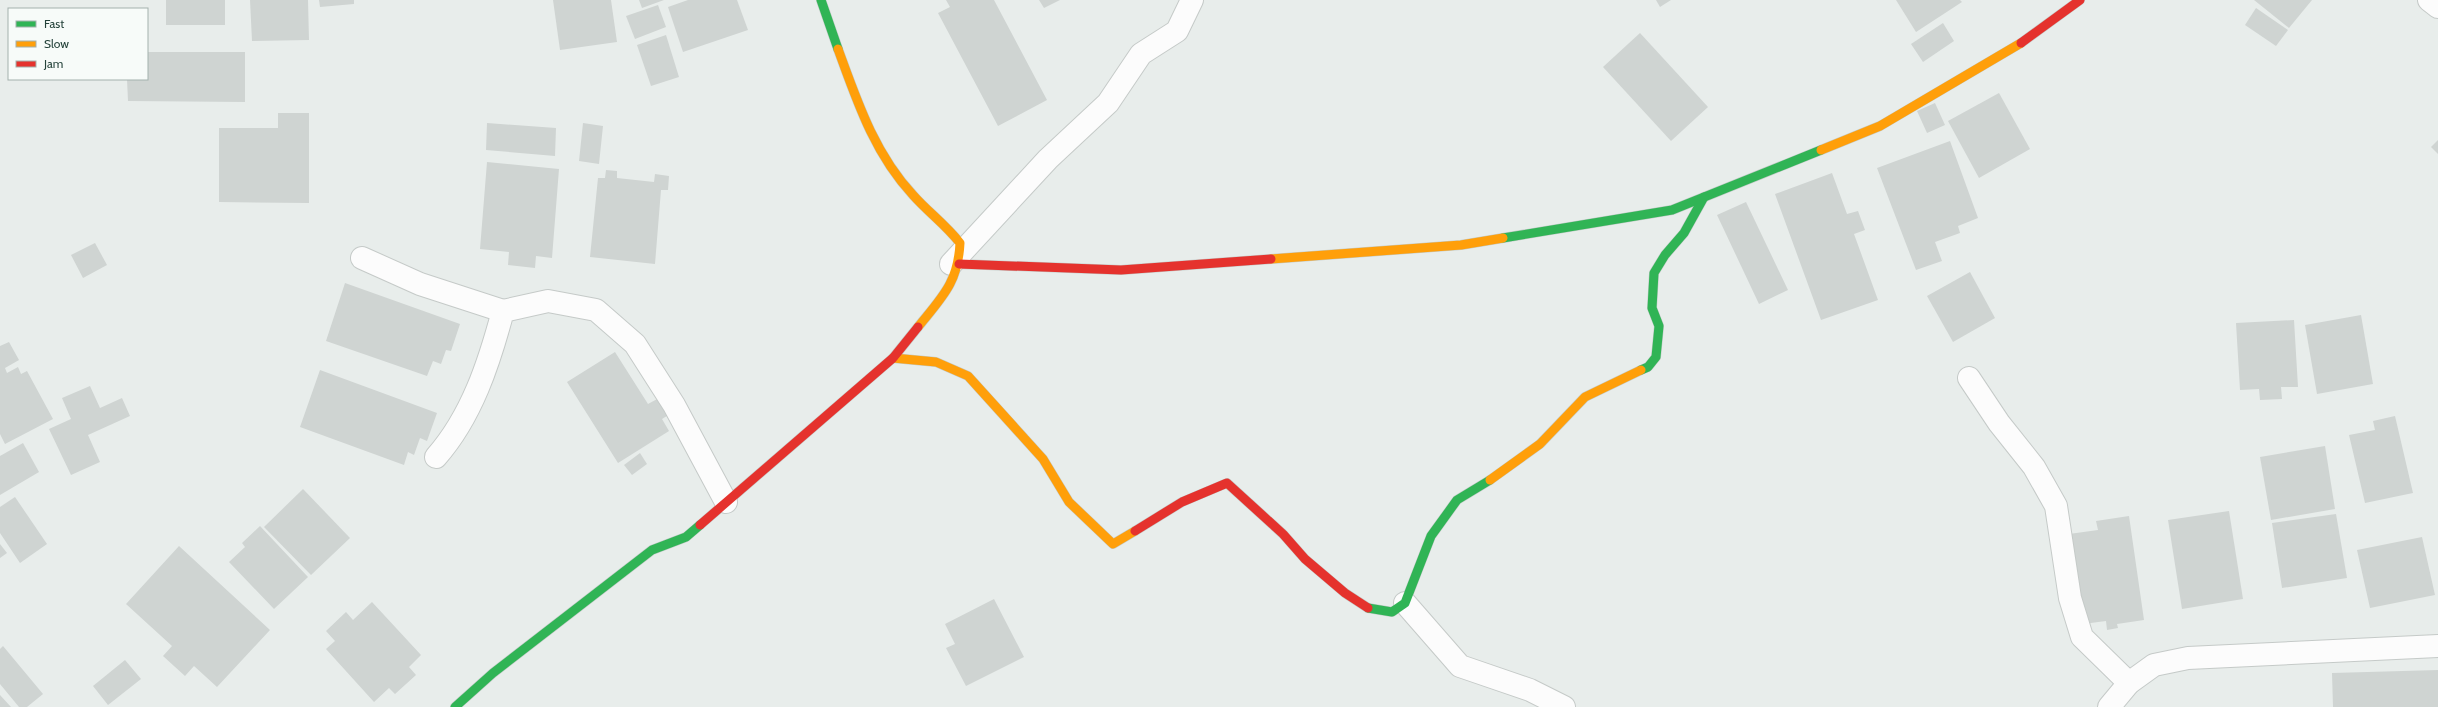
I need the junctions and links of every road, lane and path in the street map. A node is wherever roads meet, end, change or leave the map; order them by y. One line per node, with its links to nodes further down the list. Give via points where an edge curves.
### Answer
1 (822, 0): 8 (street, via 863,119 888,164 913,196 946,225 960,242)
2 (1192, 0): 10 (street, via 1177,31 1141,54 1108,103 1048,159 952,262 936,298)
3 (2080, 0): 6 (street, via 2033,36 1880,126)
4 (2429, 0): 5 (street)
5 (2438, 7)
6 (1704, 197): 8 (street, via 1672,210 1462,245 1121,270); 15 (street, via 1684,233 1664,255 1654,273 1652,308 1659,326 1656,357 1648,367 1584,397 1540,444 1499,475 1457,500 1430,536)
7 (362, 258): 9 (street, via 420,284)
8 (959, 264): 10 (street, via 948,289)
9 (503, 311): 13 (street, via 480,385 451,439); 14 (street, via 548,300 596,310 602,315 635,344 674,404)
10 (893, 358): 12 (street, via 882,372 840,411); 14 (street); 15 (street, via 936,362 968,376 1043,459 1069,502 1113,544 1208,488 1227,484 1278,529 1304,559 1345,593 1372,610 1392,612)
11 (1969, 378): 17 (street, via 2034,468 2056,506 2070,598 2082,637)
12 (787, 448)
13 (436, 457)
14 (726, 502): 18 (street, via 686,537 652,550 493,673)
15 (1405, 603): 19 (street, via 1460,666 1530,690)
16 (2438, 646): 17 (street, via 2188,658 2154,665)
17 (2130, 683): 20 (street)
18 (455, 707)
19 (1564, 707)
20 (2109, 707)

